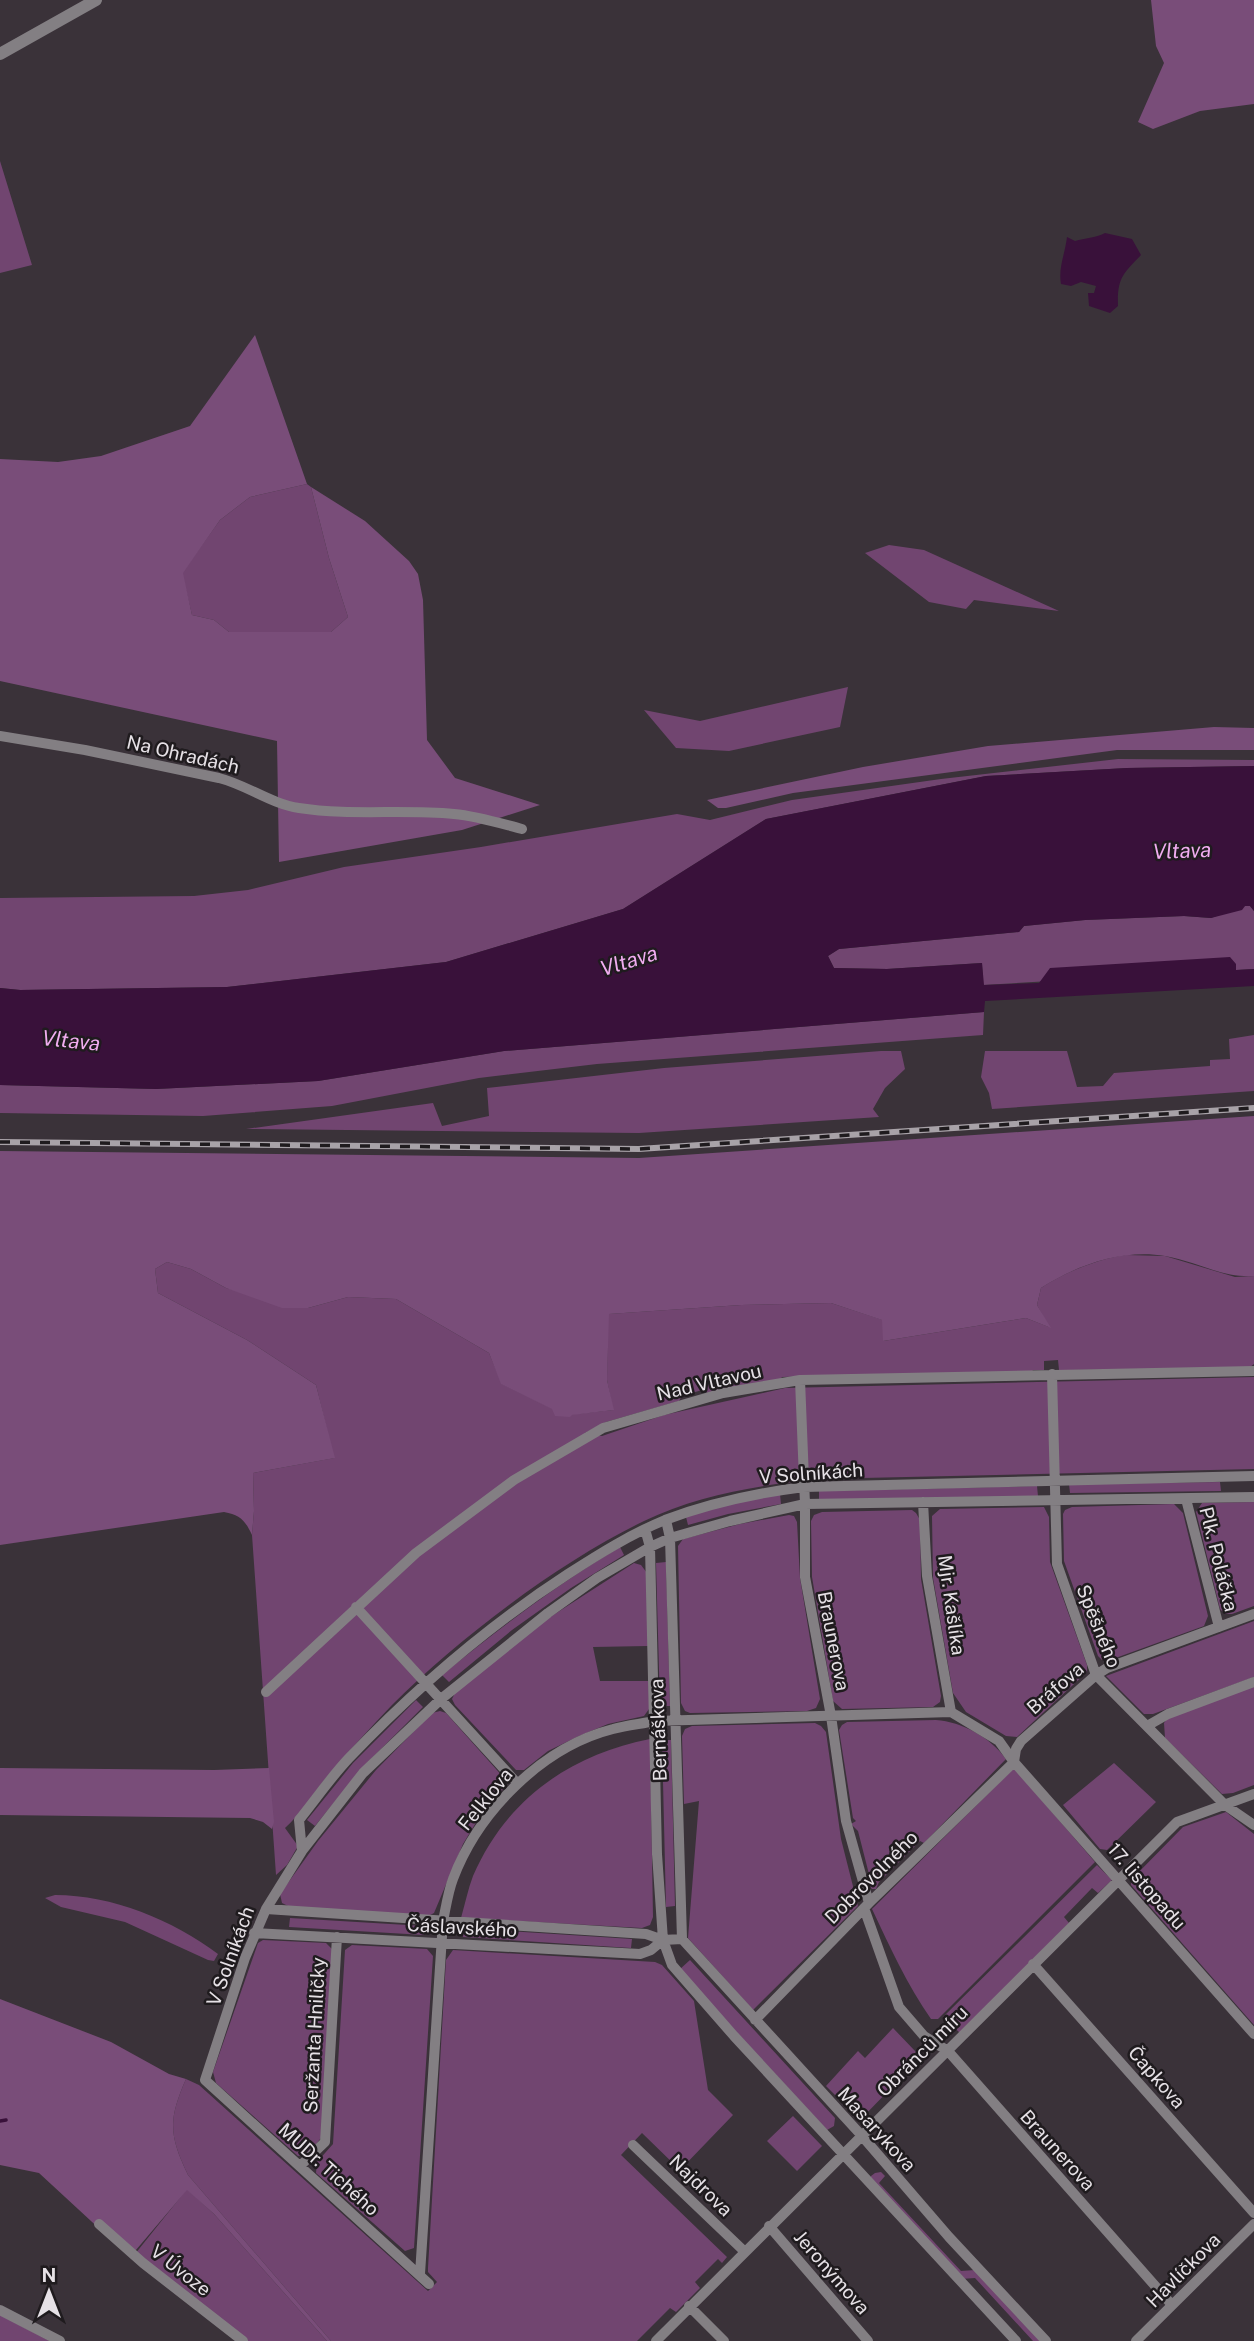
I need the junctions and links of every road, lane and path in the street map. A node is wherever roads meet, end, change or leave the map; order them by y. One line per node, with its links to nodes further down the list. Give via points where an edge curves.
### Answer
1 (96, 0): 2 (street)
2 (0, 54)
3 (0, 736): 4 (street, Na Ohradách, via 219,778 296,808 453,814)
4 (522, 829)
5 (1254, 1371): 6 (street, Nad Vltavou)
6 (1052, 1374): 7 (street, Nad Vltavou); 9 (street, Spěšného)
7 (800, 1380): 10 (street, Braunerova); 20 (street, Nad Vltavou, via 723,1393 603,1428 514,1480 416,1553)
8 (1254, 1476): 9 (street, V Solníkách)
9 (1055, 1481): 10 (street, V Solníkách); 14 (street, Spěšného)
10 (804, 1488): 15 (street, Braunerova); 16 (street, V Solníkách, via 761,1493)
11 (1254, 1497): 12 (street, V Solníkách)
12 (1186, 1499): 14 (street, V Solníkách); 22 (street, Plk. Poláčka)
13 (923, 1502): 14 (street, V Solníkách); 15 (street, V Solníkách); 28 (street, Mjr. Kašlíka, via 927,1576)
14 (1055, 1502): 23 (street, Spěšného, via 1057,1564)
15 (805, 1504): 18 (street, V Solníkách); 29 (street, Braunerova, via 805,1577)
16 (666, 1520): 17 (street, V Solníkách); 18 (street, Bernáškova)
17 (645, 1529): 19 (street, Bernáškova); 25 (street, V Solníkách, via 535,1596 486,1631)
18 (670, 1538): 19 (street, V Solníkách); 30 (street, Bernáškova)
19 (650, 1547): 27 (street, V Solníkách, via 548,1613); 31 (street, Bernáškova)
20 (356, 1607): 25 (street); 26 (street, Nad Vltavou)
21 (1254, 1614): 22 (street, Bráfova)
22 (1219, 1628): 23 (street, Bráfova)
23 (1096, 1675): 32 (street, Spěšného); 33 (street, Bráfova, via 1021,1741)
24 (1254, 1682): 32 (street)
25 (426, 1684): 27 (street); 38 (street, V Solníkách, via 348,1759 299,1820)
26 (265, 1692)
27 (441, 1699): 34 (street); 38 (street, V Solníkách, via 363,1773)
28 (951, 1712): 29 (street, Felklova); 33 (street, via 999,1741)
29 (831, 1716): 30 (street, Felklova); 40 (street, Braunerova, via 846,1821)
30 (676, 1720): 31 (street, Felklova); 45 (street, Bernáškova)
31 (655, 1721): 34 (street, Felklova, via 611,1729 573,1745); 46 (street, Bernáškova)
32 (1147, 1726): 36 (street, Spěšného)
33 (1014, 1762): 39 (street, 17. listopadu); 40 (street, Dobrovolného)
34 (516, 1782): 42 (street, Felklova, via 475,1834 453,1880)
35 (1254, 1794): 36 (street, Obránců míru)
36 (1225, 1805): 37 (street, Spěšného); 39 (street, Obránců míru, via 1177,1822)
37 (1254, 1825)
38 (302, 1850): 41 (street, V Solníkách)
39 (1119, 1881): 48 (street, Obránců míru); 50 (street, 17. listopadu)
40 (867, 1906): 49 (street, Dobrovolného); 51 (street, Braunerova, via 899,2007 924,2036)
41 (265, 1909): 42 (street, Čáslavského); 43 (street, V Solníkách)
42 (443, 1921): 46 (street, Čáslavského, via 646,1934); 47 (street, Felklova)
43 (254, 1933): 44 (street, Čáslavského); 52 (street, V Solníkách)
44 (337, 1937): 47 (street, Čáslavského); 56 (street, Seržanta Hniličky, via 325,2142)
45 (682, 1939): 46 (street, Čáslavského); 49 (street, Masarykova)
46 (663, 1940): 47 (street, Čáslavského, via 640,1954); 55 (street, via 672,1965)
47 (441, 1945): 62 (street, Felklova)
48 (1033, 1964): 51 (street, Obránců míru); 57 (street, Čapkova)
49 (755, 2020): 53 (street, Masarykova)
50 (1254, 2034)
51 (948, 2051): 53 (street, Obránců míru); 64 (street, Braunerova)
52 (205, 2080): 56 (street, MUDr. Tichého)
53 (862, 2136): 55 (street, Obránců míru); 73 (street, Masarykova)
54 (633, 2145): 61 (street, Najdrova)
55 (844, 2155): 60 (street, Obránců míru); 72 (street)
56 (300, 2166): 62 (street, MUDr. Tichého)
57 (1254, 2213)
58 (99, 2224): 68 (street, V Úvoze)
59 (1254, 2224): 64 (street, Havlíčkova)
60 (769, 2226): 61 (street, Obránců míru); 71 (street, Jeronýmova)
61 (744, 2251): 65 (street, Obránců míru)
62 (420, 2274): 63 (street, MUDr. Tichého)
63 (429, 2284)
64 (1172, 2305): 74 (street, Havlíčkova)
65 (689, 2306): 69 (street, Obránců míru); 70 (street)
66 (0, 2310): 67 (street)
67 (60, 2341)
68 (243, 2341)
69 (656, 2341)
70 (724, 2341)
71 (869, 2341)
72 (1016, 2341)
73 (1046, 2341)
74 (1136, 2341)

